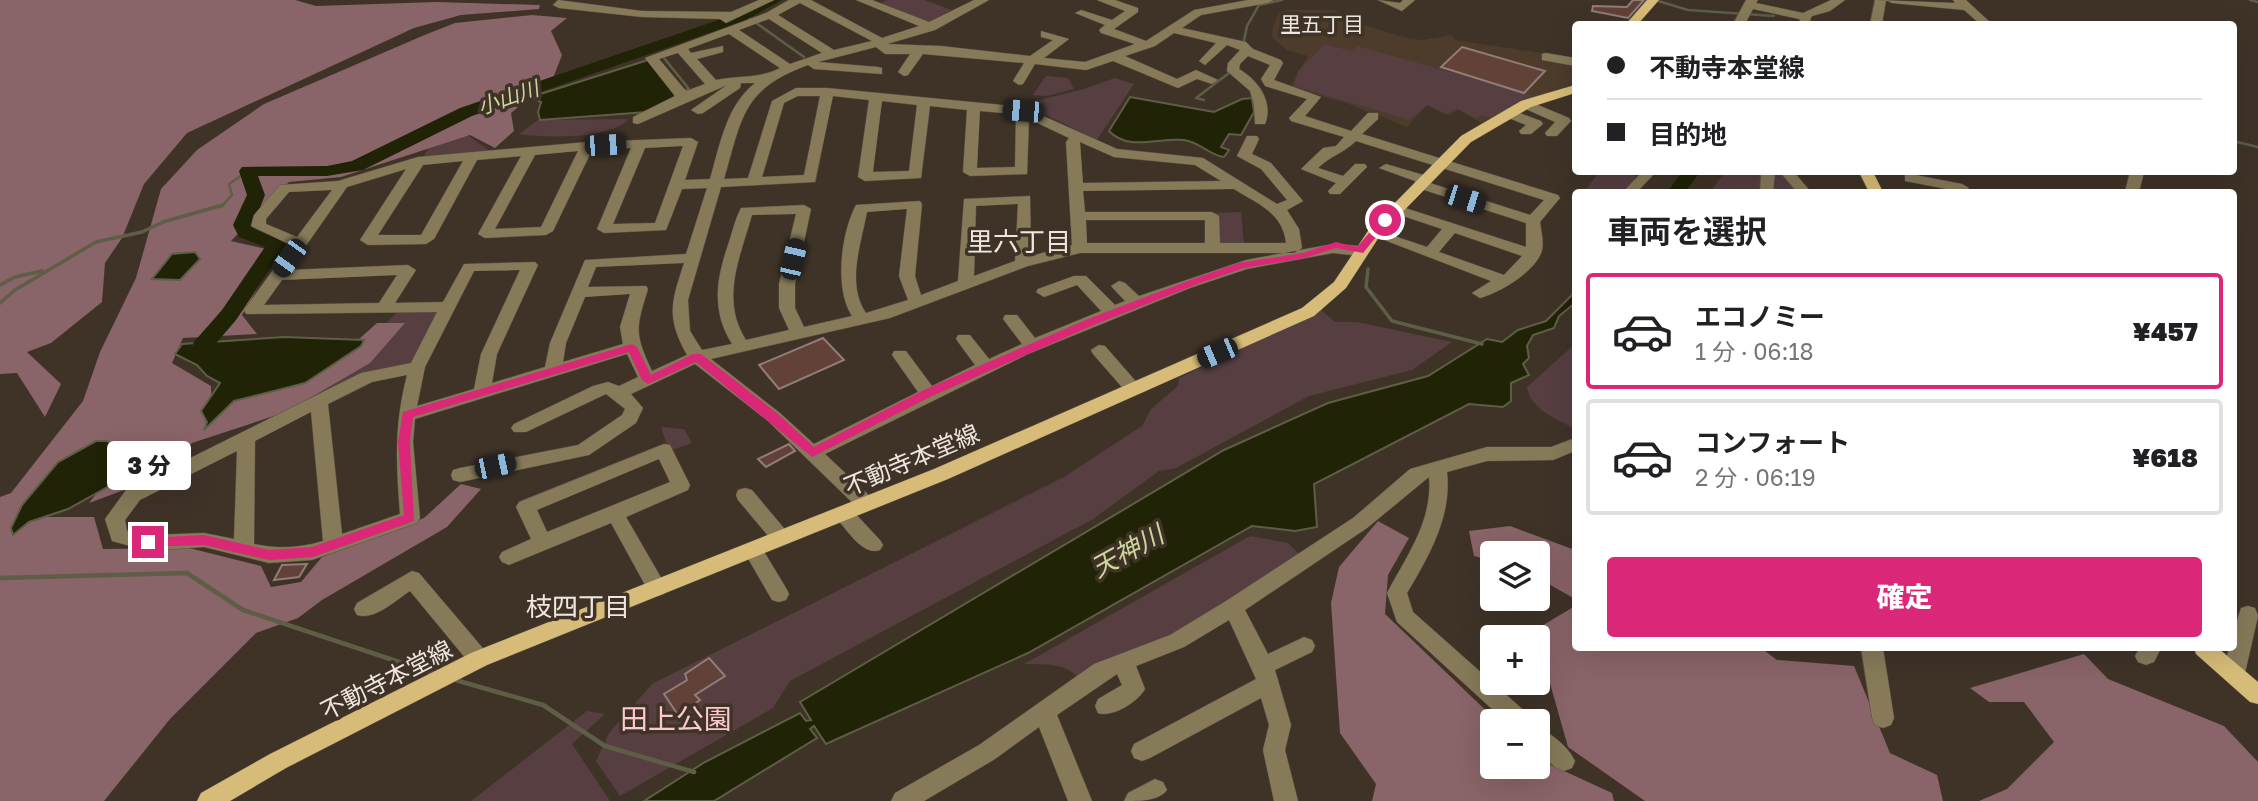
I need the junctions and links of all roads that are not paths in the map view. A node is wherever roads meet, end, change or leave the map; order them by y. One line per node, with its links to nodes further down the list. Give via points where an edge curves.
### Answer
1 (565, 0): 22 (street, via 559,5 642,14)
2 (768, 0): 22 (street)
3 (800, 0): 21 (street); 35 (street, via 877,38)
4 (862, 0): 30 (street)
5 (1103, 0): 29 (street, via 1134,10)
6 (1188, 0): 19 (street)
7 (1268, 0): 18 (street)
8 (1384, 0): 17 (street)
9 (1653, 0): 24 (main road)
10 (1811, 0): 23 (street)
11 (1839, 0): 23 (street)
12 (1881, 0): 26 (street)
13 (1892, 0): 15 (street)
14 (977, 1): 30 (street)
15 (1962, 3): 27 (street)
16 (1755, 4): 23 (street); 25 (street)
17 (1407, 6)
18 (1234, 7): 19 (street)
19 (1207, 9): 31 (street)
20 (1081, 13): 29 (street)
21 (770, 15): 32 (street); 41 (street)
22 (735, 16): 28 (street)
23 (1800, 19)
24 (1635, 21)
25 (1741, 21)
26 (1877, 21)
27 (1983, 21)
28 (720, 22)
29 (1114, 24): 36 (street, via 1105,30 1140,41)
30 (931, 27): 35 (street)
31 (1179, 27): 34 (street); 36 (street)
32 (732, 31): 40 (street); 48 (street)
33 (1045, 34): 44 (street, via 1063,39)
34 (1222, 35): 39 (street); 45 (street)
35 (878, 44): 38 (street, via 885,50); 41 (street)
36 (1142, 46): 42 (street)
37 (719, 49): 40 (street)
38 (919, 50): 44 (street); 50 (street)
39 (1247, 50): 67 (street, via 1234,63 1233,71 1249,79 1258,94); 70 (street, via 1277,63 1269,83 1315,97 1296,118)
40 (684, 53): 55 (street); 59 (street, via 651,58)
41 (834, 55): 47 (street)
42 (1113, 56): 44 (street, via 1087,66); 53 (street, via 1178,84 1196,74)
43 (1546, 57): 46 (street)
44 (1031, 61): 54 (street)
45 (1205, 61)
46 (1572, 61)
47 (807, 63): 48 (street); 49 (street)
48 (789, 68): 52 (street)
49 (877, 71)
50 (904, 72)
51 (741, 80): 52 (street); 55 (street); 63 (street)
52 (766, 80): 86 (street, via 744,99)
53 (1212, 80)
54 (1019, 81)
55 (714, 86): 59 (street)
56 (1572, 90): 62 (main road, 不動寺本堂線)
57 (827, 92): 58 (street); 84 (street, via 796,92 778,101); 84 (street, via 810,179)
58 (876, 95): 60 (street); 60 (street, via 865,177 916,175)
59 (683, 99): 66 (street)
60 (924, 100): 61 (street)
61 (974, 106): 64 (street); 64 (street, via 970,172 1022,171)
62 (1517, 109): 68 (street, via 1536,124); 69 (street, via 1564,121); 78 (main road, 不動寺本堂線, via 1466,139)
63 (698, 110)
64 (1023, 111): 71 (street)
65 (1373, 116): 70 (street)
66 (638, 120)
67 (1260, 121)
68 (1526, 131)
69 (1552, 133)
70 (1352, 136): 78 (street); 79 (street, via 1308,169 1340,186)
71 (1077, 137): 89 (street, via 1114,153 1198,161); 90 (street, via 1073,142)
72 (1252, 139): 94 (street, via 1244,156 1266,166 1296,201)
73 (640, 144): 74 (street); 88 (street, via 691,142); 88 (street, via 604,229 661,227)
74 (587, 146): 75 (street); 75 (street, via 546,231 485,234)
75 (530, 152): 76 (street)
76 (472, 157): 77 (street); 77 (street, via 426,239 368,240)
77 (418, 161): 87 (street)
78 (1441, 163): 85 (main road, 不動寺本堂線); 97 (street, via 1553,198)
79 (1360, 167)
80 (1386, 168): 85 (street)
81 (1646, 175): 91 (street)
82 (1790, 175): 92 (street)
83 (1910, 178): 93 (street)
84 (754, 181): 86 (street)
85 (1422, 182): 95 (main road, 不動寺本堂線); 97 (street)
86 (715, 183): 88 (street); 106 (street)
87 (339, 185): 100 (street); 100 (street, via 285,188 259,218 258,226)
88 (676, 185)
89 (1241, 185): 90 (street); 94 (street)
90 (1077, 187): 96 (street)
91 (1633, 189)
92 (1801, 189)
93 (1960, 189)
94 (1278, 209): 101 (street, via 1292,229 1294,248)
95 (1396, 209): 98 (street); 99 (main road, 不動寺本堂線)
96 (1079, 216): 101 (street, via 1212,216); 102 (street)
97 (1533, 221): 105 (street)
98 (1452, 227): 104 (street); 105 (street)
99 (1373, 233): 103 (main road, 不動寺本堂線); 104 (street)
100 (301, 242): 108 (street)
101 (1213, 246): 102 (street)
102 (1080, 248): 107 (street)
103 (1360, 251): 116 (street, via 1336,245 1304,256 1242,265); 135 (main road, 不動寺本堂線, via 1340,285 1308,312)
104 (1429, 254): 109 (street)
105 (1532, 254): 109 (street)
106 (692, 258): 112 (street, via 590,263); 129 (street, via 680,300 681,321)
107 (1023, 263): 110 (street); 110 (street, via 1025,199 969,202)
108 (278, 275): 117 (street, via 408,270); 117 (street, via 252,310)
109 (1505, 281): 114 (street)
110 (966, 285): 115 (street)
111 (1119, 286): 116 (street)
112 (578, 292): 124 (street, via 640,289 628,327); 133 (street, via 558,343)
113 (1044, 292): 119 (street, via 1080,279)
114 (1480, 293)
115 (917, 302): 121 (street); 121 (street, via 907,276 915,204 861,208 847,288)
116 (1138, 304): 119 (street)
117 (386, 306): 118 (street)
118 (447, 307): 130 (street); 137 (street, via 469,267 530,265 489,354)
119 (1113, 313): 126 (street)
120 (1011, 319): 126 (street)
121 (863, 320): 122 (street)
122 (799, 334): 125 (street); 125 (street, via 787,308 787,284 804,209 746,211 723,296 726,322)
123 (964, 340): 132 (street)
124 (632, 347): 133 (street); 134 (street)
125 (742, 347): 129 (street)
126 (1033, 347): 132 (street)
127 (1099, 351): 135 (street)
128 (900, 355): 138 (street)
129 (697, 357): 134 (street); 144 (street)
130 (418, 367): 139 (street, via 367,377); 140 (street)
131 (599, 367): 136 (street)
132 (986, 367): 138 (street)
133 (553, 371): 137 (street)
134 (648, 380): 136 (street)
135 (1133, 389): 148 (main road, 不動寺本堂線)
136 (614, 390): 141 (street); 146 (street, via 634,408 630,419 592,446)
137 (482, 391): 140 (street)
138 (928, 393): 144 (street)
139 (319, 400): 142 (street); 154 (street)
140 (407, 415): 154 (street, via 404,442 410,518)
141 (520, 428)
142 (246, 438): 155 (street); 155 (street, via 133,495 115,519 119,536 129,541 204,540)
143 (1572, 445): 145 (street, via 1553,453 1487,454)
144 (812, 453): 148 (street)
145 (1437, 467): 160 (street, via 1417,474 1360,523); 172 (street, via 1441,489 1425,543 1397,593 1404,616)
146 (460, 475)
147 (745, 495): 151 (street)
148 (866, 504): 150 (main road, 不動寺本堂線)
149 (615, 513): 152 (street); 152 (street, via 681,485 664,450 526,507); 158 (street)
150 (844, 514): 151 (main road, 不動寺本堂線); 153 (street)
151 (781, 538): 156 (main road, 不動寺本堂線)
152 (542, 542): 157 (street)
153 (873, 545)
154 (332, 546): 155 (street, via 269,555)
155 (244, 550)
156 (753, 550): 158 (main road, 不動寺本堂線); 159 (street)
157 (509, 558)
158 (657, 588): 166 (main road, 不動寺本堂線)
159 (779, 594)
160 (1233, 607): 167 (street, via 1177,641); 169 (street)
161 (364, 609): 166 (street, via 412,579)
162 (2248, 614): 168 (street)
163 (1304, 646): 169 (street)
164 (1873, 651): 174 (street)
165 (2208, 651): 168 (main road)
166 (479, 659): 178 (main road, 不動寺本堂線)
167 (1123, 662): 171 (street, via 1134,689); 173 (street, via 1102,670)
168 (2234, 673): 170 (main road)
169 (1265, 674): 176 (street); 181 (street, via 1280,725 1274,750)
170 (2258, 695)
171 (1106, 706)
172 (1507, 709)
173 (1045, 713): 179 (street); 180 (street)
174 (1884, 718)
175 (1550, 749): 177 (street)
176 (1142, 751)
177 (1564, 761)
178 (209, 801)
179 (903, 801)
180 (1080, 801)
181 (1286, 801)

